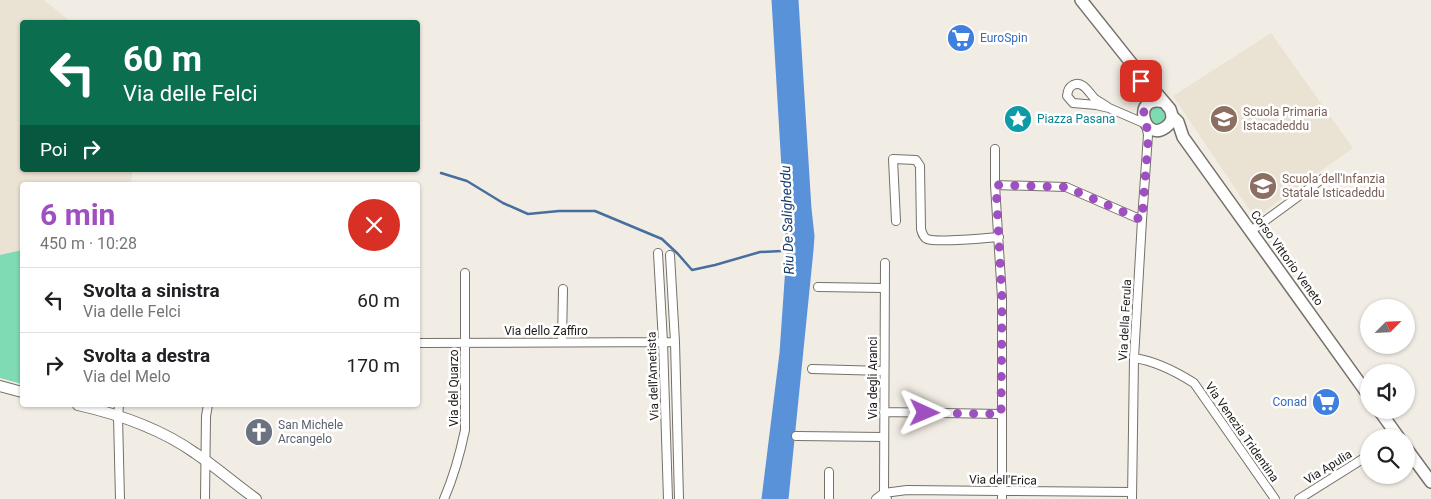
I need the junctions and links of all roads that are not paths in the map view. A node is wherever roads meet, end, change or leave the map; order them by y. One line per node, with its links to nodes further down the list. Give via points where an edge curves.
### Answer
1 (1081, 0): 2 (main road)
2 (1132, 64): 4 (main road); 6 (main road, via 1144,89)
3 (1088, 92): 5 (street); 5 (street, via 1080,84 1068,90 1070,102); 7 (street)
4 (1164, 102): 6 (main road, via 1155,101); 9 (main road)
5 (1082, 103): 7 (street)
6 (1146, 107): 8 (street, via 1134,115); 10 (main road, via 1143,118)
7 (1109, 108): 8 (street)
8 (1124, 115): 10 (street)
9 (1172, 116): 10 (main road, via 1170,122); 11 (main road, Corso Vittorio Veneto)
10 (1156, 127): 11 (main road, Corso Vittorio Veneto, via 1172,129); 15 (street, Via della Ferula, via 1148,142)
11 (1184, 137): 17 (main road, Corso Vittorio Veneto)
12 (995, 149): 14 (street)
13 (1322, 179): 17 (street)
14 (996, 185): 15 (street, via 1066,187); 18 (street)
15 (1142, 220): 31 (street, Via della Ferula)
16 (896, 221): 18 (street, via 893,159 912,159 920,166 921,229 924,237 946,240)
17 (1251, 231): 34 (main road, Corso Vittorio Veneto)
18 (999, 237): 41 (street)
19 (658, 253): 28 (street, Via dell'Ametista)
20 (670, 255): 29 (street, Via dell'Ametista)
21 (885, 263): 24 (street, Via degli Aranci)
22 (465, 273): 26 (street, Via del Quarzo)
23 (818, 287): 24 (street)
24 (885, 288): 33 (street, Via degli Aranci)
25 (563, 289): 27 (street)
26 (465, 342): 27 (street, Via dello Zaffiro); 30 (street, Via dello Zaffiro); 56 (street, Via del Quarzo, via 465,430 453,479)
27 (562, 342): 28 (street, Via dello Zaffiro)
28 (663, 342): 29 (street, Via dello Zaffiro); 57 (street, Via dell'Ametista)
29 (675, 342): 58 (street, Via dell'Ametista)
30 (420, 343)
31 (1134, 358): 51 (street, Via della Ferula); 61 (street, Via Venezia Tridentina, via 1148,360 1194,383)
32 (812, 369): 33 (street)
33 (884, 371): 40 (street, Via degli Aranci)
34 (1360, 383)
35 (0, 386): 36 (street)
36 (20, 391)
37 (85, 407): 42 (street)
38 (119, 407): 42 (street)
39 (208, 407): 45 (street)
40 (884, 412): 41 (street); 44 (street, Via degli Aranci)
41 (1001, 414): 50 (street)
42 (118, 417): 45 (street, via 171,439); 53 (street)
43 (796, 436): 44 (street)
44 (884, 437): 52 (street, Via degli Aranci)
45 (206, 460): 54 (street); 55 (street)
46 (1415, 460): 49 (main road)
47 (1360, 461): 62 (street, Via Apulia)
48 (829, 472): 59 (street)
49 (1431, 482)
50 (1002, 495): 51 (street, Via dell'Erica); 52 (street, Via dell'Erica, via 907,490)
51 (1132, 495)
52 (885, 496): 60 (street)
53 (120, 499)
54 (206, 499)
55 (256, 499)
56 (444, 499)
57 (668, 499)
58 (679, 499)
59 (828, 499)
60 (876, 499)
61 (1275, 499)
62 (1299, 499)

